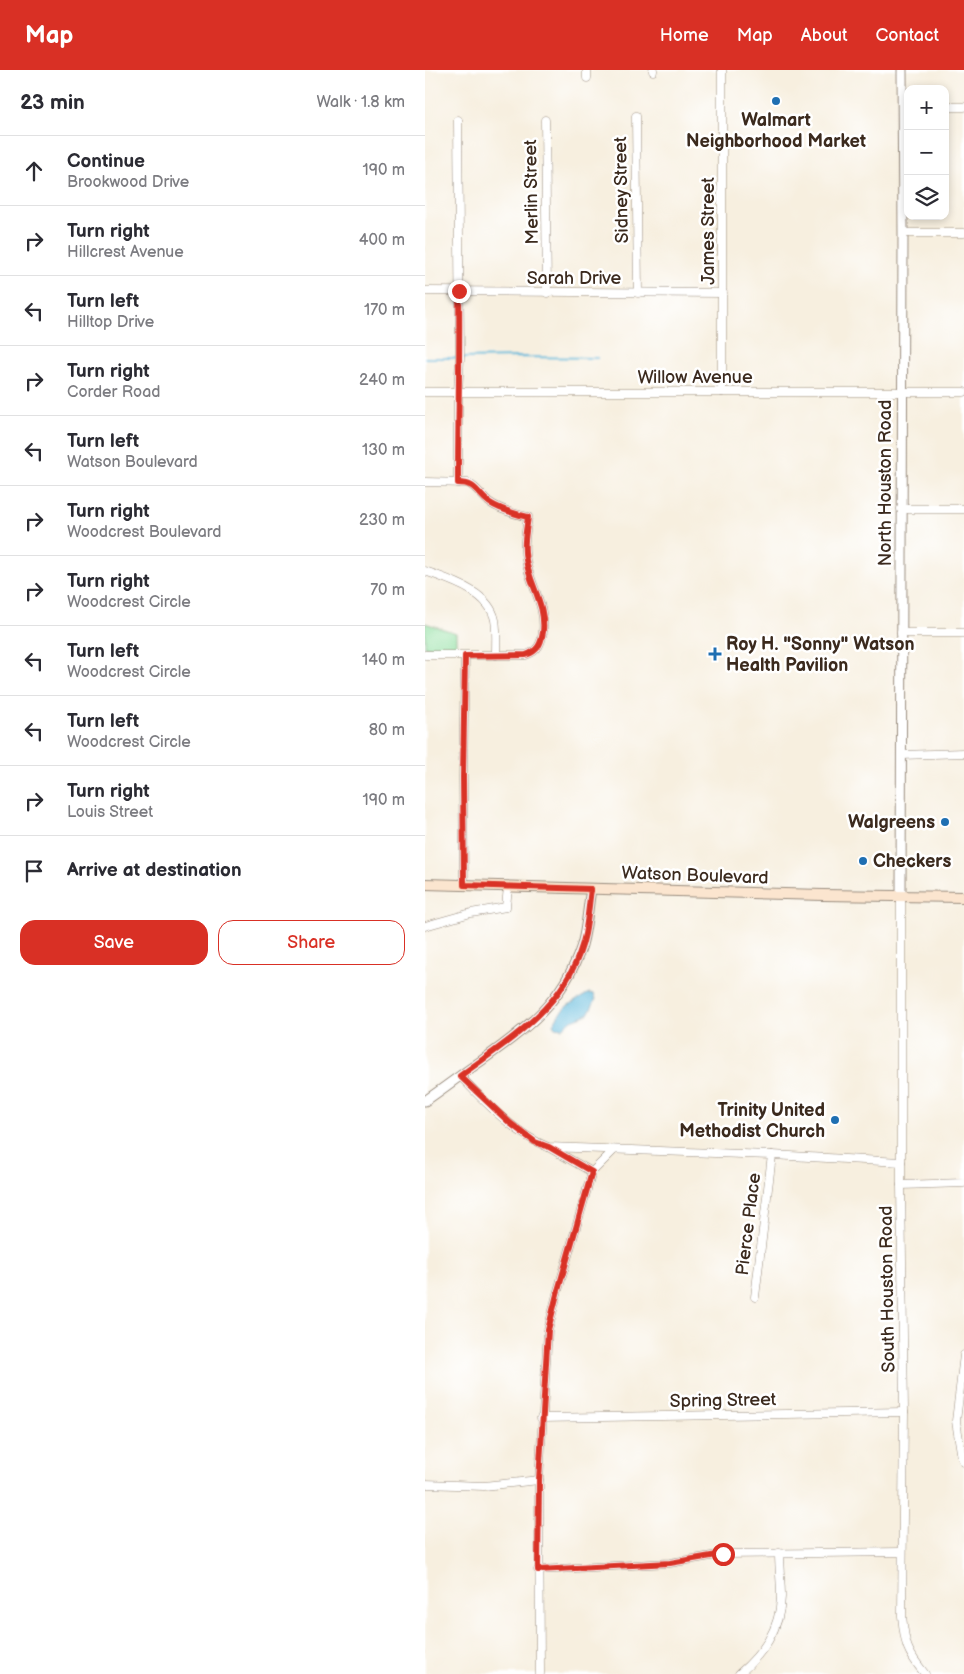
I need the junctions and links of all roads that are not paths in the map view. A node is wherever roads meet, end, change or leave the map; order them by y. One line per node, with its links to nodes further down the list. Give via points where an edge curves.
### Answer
1 (722, 70): 16 (street, James Street)
2 (902, 70): 3 (street, North Houston Road)
3 (904, 95)
4 (949, 107): 5 (street)
5 (964, 107)
6 (636, 116): 15 (street, Sidney Street)
7 (458, 120): 13 (street)
8 (545, 120): 14 (street, Merlin Street)
9 (905, 130): 10 (street, North Houston Road)
10 (903, 233): 11 (street); 20 (street, North Houston Road)
11 (964, 233)
12 (425, 291): 13 (street, Sarah Drive)
13 (459, 291): 14 (street, Sarah Drive); 18 (street)
14 (547, 293): 15 (street, Sarah Drive)
15 (638, 293): 16 (street, Sarah Drive)
16 (723, 294): 19 (street, James Street)
17 (425, 392): 18 (street, Willow Avenue)
18 (458, 392): 19 (street, Willow Avenue); 23 (street)
19 (722, 392): 20 (street, Willow Avenue)
20 (901, 392): 21 (street, Willow Avenue); 24 (street, North Houston Road)
21 (964, 392)
22 (425, 482): 23 (street)
23 (458, 483): 29 (street, via 473,485 491,503 528,517 524,550 543,609 542,638 535,652)
24 (901, 509): 25 (street); 27 (street, North Houston Road)
25 (964, 509)
26 (425, 571): 29 (street, via 469,590 489,608 495,618)
27 (901, 633): 28 (street); 33 (street, North Houston Road)
28 (964, 633)
29 (496, 655): 31 (street)
30 (425, 656): 31 (street)
31 (465, 656): 35 (street)
32 (964, 753): 33 (street)
33 (901, 755): 38 (street, North Houston Road)
34 (425, 884): 35 (main road, Watson Boulevard)
35 (464, 885): 36 (main road, Watson Boulevard)
36 (508, 887): 37 (main road, Watson Boulevard); 40 (street, via 506,907)
37 (591, 889): 38 (main road, Watson Boulevard); 41 (street, via 582,945 554,998 531,1024)
38 (901, 897): 39 (main road, Watson Boulevard); 46 (street, South Houston Road)
39 (964, 897)
40 (425, 926)
41 (460, 1076): 42 (street); 43 (street, via 510,1123 535,1142)
42 (425, 1101)
43 (549, 1147): 44 (street); 47 (street)
44 (614, 1150): 45 (street); 47 (street)
45 (772, 1155): 46 (street); 50 (street, Pierce Place)
46 (901, 1162): 49 (street, South Houston Road)
47 (592, 1172): 53 (street, via 548,1330)
48 (964, 1183): 49 (street)
49 (901, 1185): 52 (street, South Houston Road)
50 (755, 1297)
51 (964, 1355): 54 (street, via 956,1421)
52 (904, 1412): 53 (street, Spring Street); 57 (street, South Houston Road)
53 (541, 1418): 55 (street)
54 (964, 1462)
55 (539, 1480): 56 (street, via 484,1486); 59 (street)
56 (425, 1484)
57 (902, 1552): 58 (street); 62 (street, South Houston Road, via 905,1638 911,1656)
58 (779, 1553): 59 (street, via 723,1554 670,1563); 61 (street, via 781,1596 773,1635 754,1661)
59 (538, 1570): 60 (street)
60 (540, 1674)
61 (739, 1674)
62 (925, 1674)

